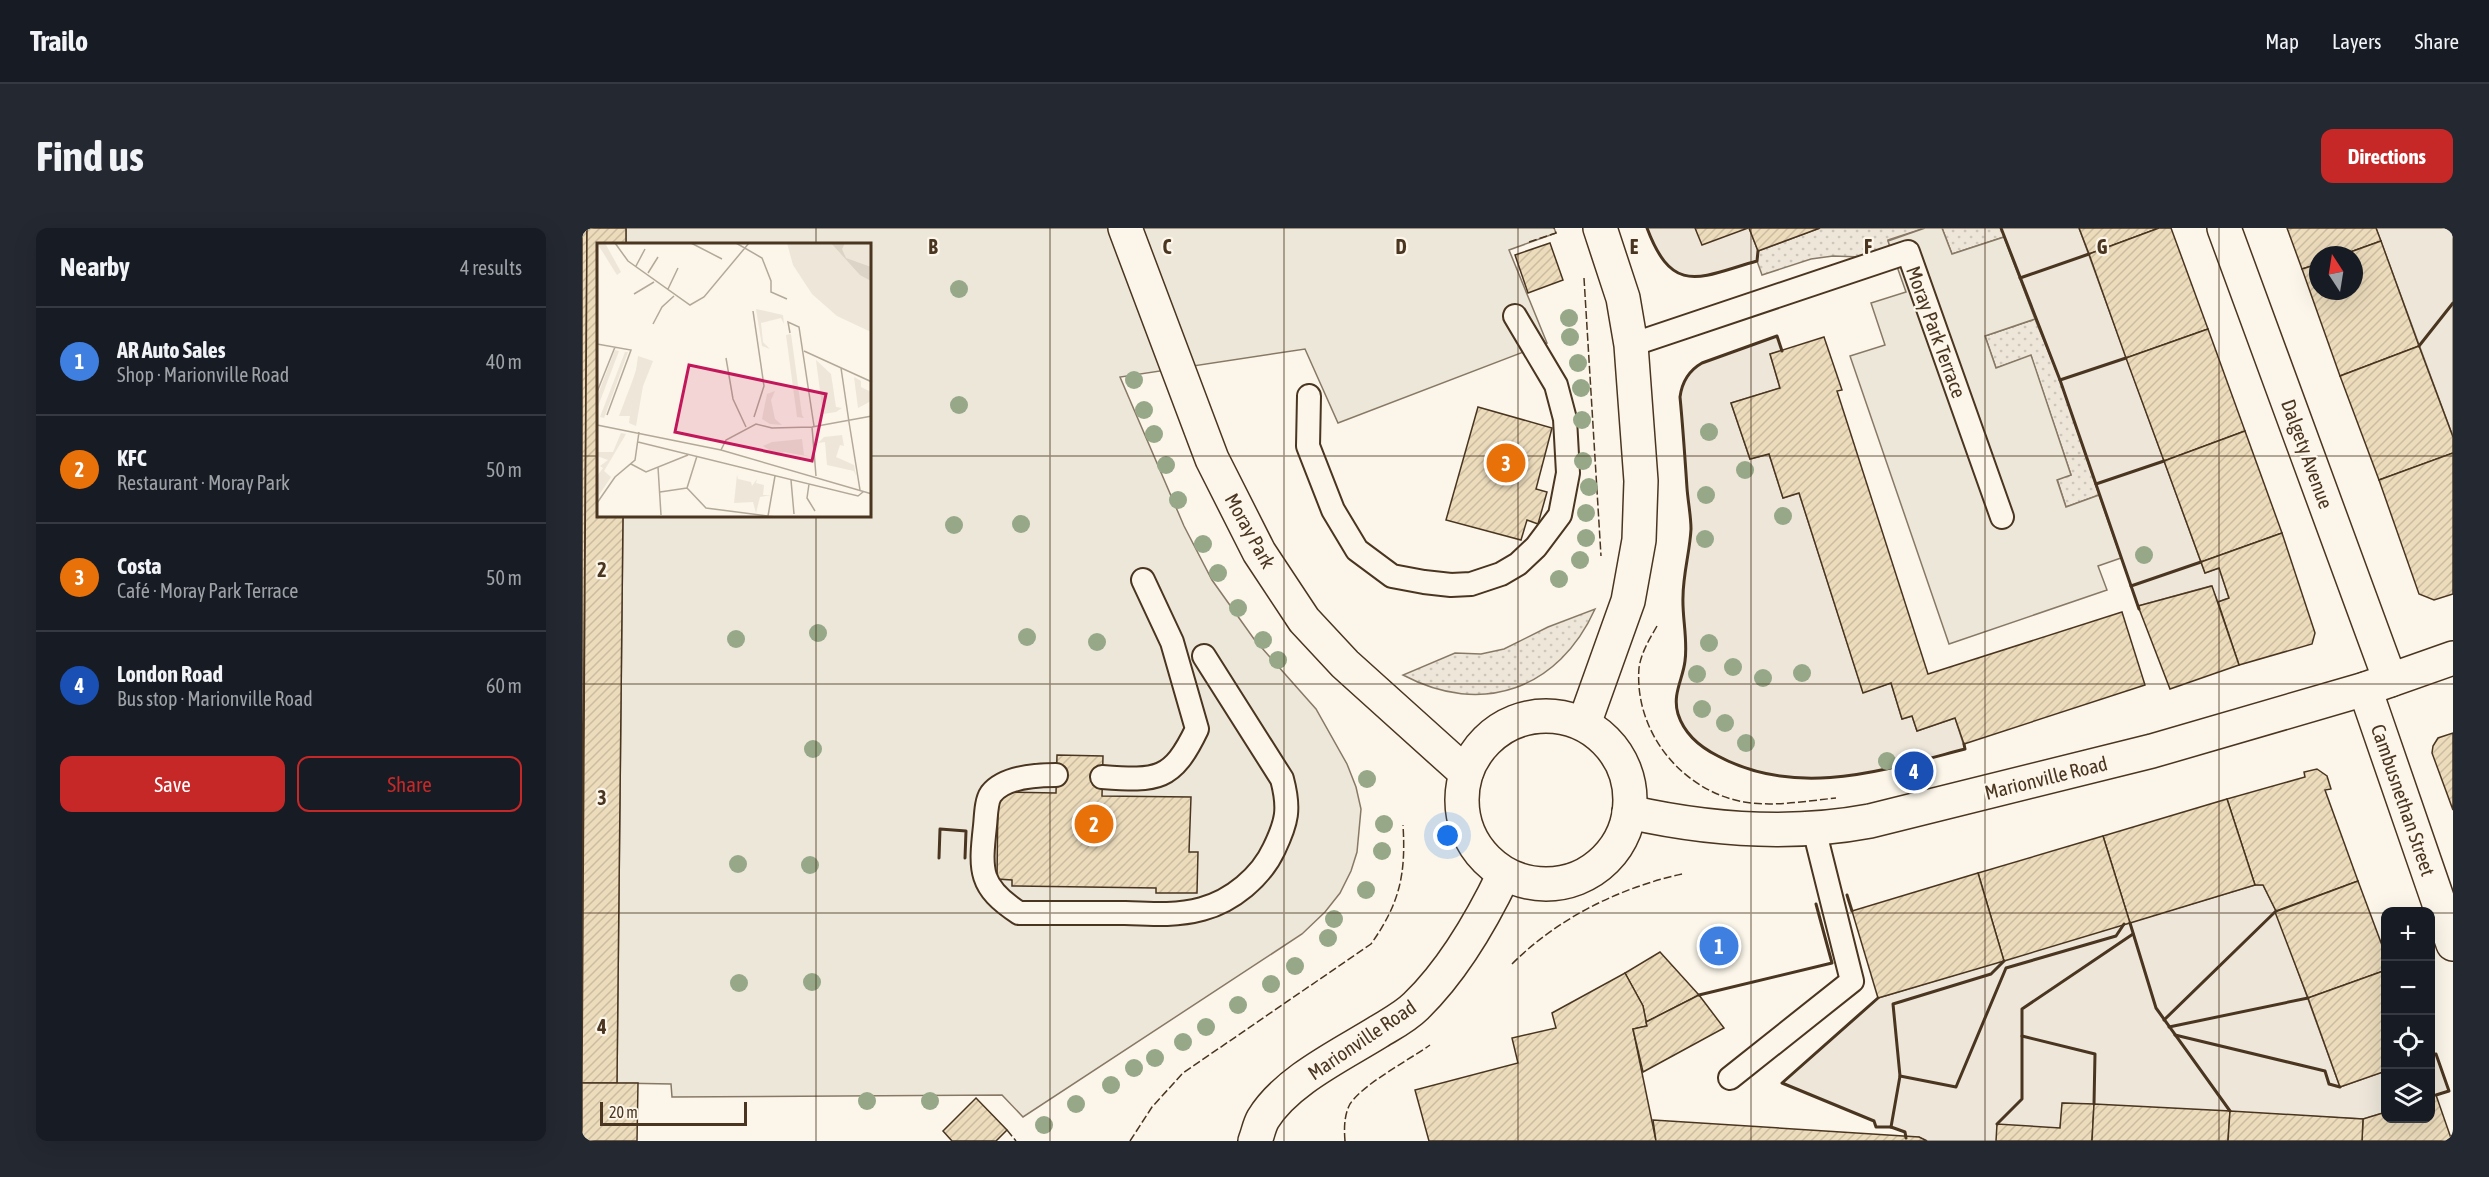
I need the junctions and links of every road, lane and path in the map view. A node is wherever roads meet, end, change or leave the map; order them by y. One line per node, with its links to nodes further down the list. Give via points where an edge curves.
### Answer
1 (1125, 228): 13 (street, Moray Park, via 1178,372 1229,495 1259,552 1304,620 1345,664)
2 (1600, 228): 5 (street, via 1623,297)
3 (2224, 228): 11 (street, Dalgety Avenue)
4 (1515, 316): 6 (lane, via 1556,385 1565,419 1568,473 1560,515 1536,546 1501,574 1471,584 1424,582 1392,576 1357,550 1333,510 1308,446)
5 (1631, 345): 7 (lane, Moray Park Terrace, via 1908,252); 12 (street, via 1641,481 1639,540 1628,601)
6 (1309, 396)
7 (2002, 517)
8 (1143, 580): 15 (lane, via 1172,642 1197,729 1175,766 1163,775)
9 (1204, 656): 14 (lane, via 1282,779 1288,800 1287,816 1271,856 1241,890 1203,909 1172,914 1019,913 999,900 983,869 990,795 1000,786 1028,777)
10 (2453, 658): 11 (street, Marionville Road)
11 (2378, 685): 17 (street, Marionville Road, via 2152,751 1870,821); 19 (street, Cambusnethan Street)
12 (1584, 724): 13 (street, via 1556,717 1528,718 1502,728 1480,747); 16 (street, via 1605,740 1621,762 1629,786)
13 (1466, 773): 18 (street, via 1461,800 1464,822 1486,860)
14 (1056, 776)
15 (1102, 777)
16 (1629, 812): 17 (street, Marionville Road, via 1670,821 1760,830); 18 (street, via 1619,843 1597,868 1568,881 1535,884)
17 (1814, 829): 20 (lane, via 1852,981)
18 (1504, 874): 21 (street, Marionville Road, via 1470,935 1415,1006 1312,1072 1278,1100 1262,1121)
19 (2453, 944)
20 (1730, 1078)
21 (1256, 1141)

